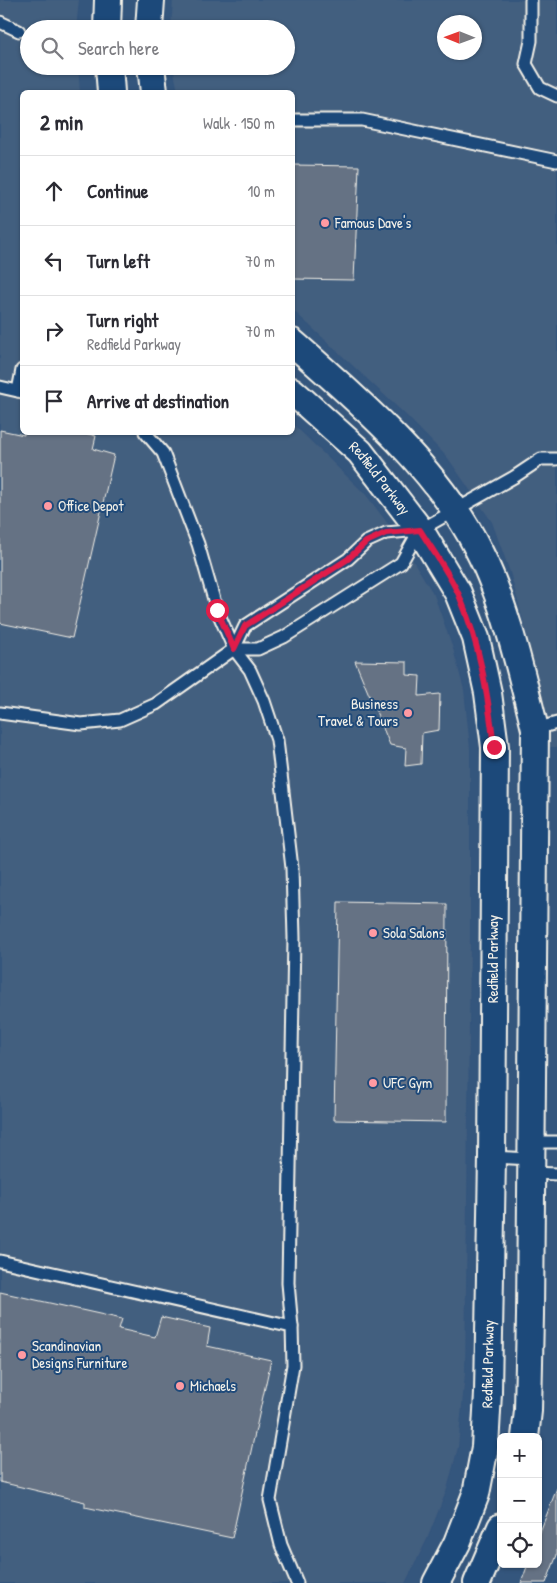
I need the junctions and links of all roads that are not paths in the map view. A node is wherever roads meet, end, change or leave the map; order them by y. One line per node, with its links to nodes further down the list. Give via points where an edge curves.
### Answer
1 (108, 0): 4 (street)
2 (151, 0): 5 (street)
3 (531, 0): 12 (lane, via 531,40 526,64 540,88)
4 (107, 20)
5 (150, 20)
6 (0, 22): 7 (lane)
7 (19, 31)
8 (110, 75): 10 (street)
9 (152, 75): 11 (street)
10 (111, 90)
11 (154, 90)
12 (557, 96)
13 (295, 120): 14 (lane, via 362,120)
14 (557, 161)
15 (295, 345): 21 (street, via 410,453)
16 (0, 387): 17 (lane)
17 (20, 391)
18 (295, 394): 22 (street, Redfield Parkway, via 360,452)
19 (148, 435): 23 (lane, via 163,453 177,486 217,610)
20 (557, 458): 21 (lane, via 541,459)
21 (455, 510): 22 (lane); 25 (street, via 478,549 521,669)
22 (420, 530): 23 (lane, via 386,533 366,542 348,559 245,626); 23 (lane, via 402,563 284,637 258,649); 27 (street, Redfield Parkway, via 458,593 476,638 488,693 494,747)
23 (234, 649): 24 (lane, via 156,704 120,720 80,724); 31 (lane, via 250,670 277,740 292,868 294,965 288,1283)
24 (0, 713)
25 (546, 726): 28 (street)
26 (557, 1142): 28 (lane)
27 (492, 1157): 28 (lane); 36 (street, Redfield Parkway, via 485,1447 476,1494 457,1543)
28 (531, 1158): 29 (lane); 32 (street)
29 (557, 1174)
30 (0, 1261): 31 (lane)
31 (292, 1327): 34 (lane, via 293,1365 270,1500 281,1545)
32 (525, 1433)
33 (497, 1536): 37 (street)
34 (296, 1579): 35 (lane)
35 (304, 1583)
36 (436, 1583)
37 (477, 1583)

